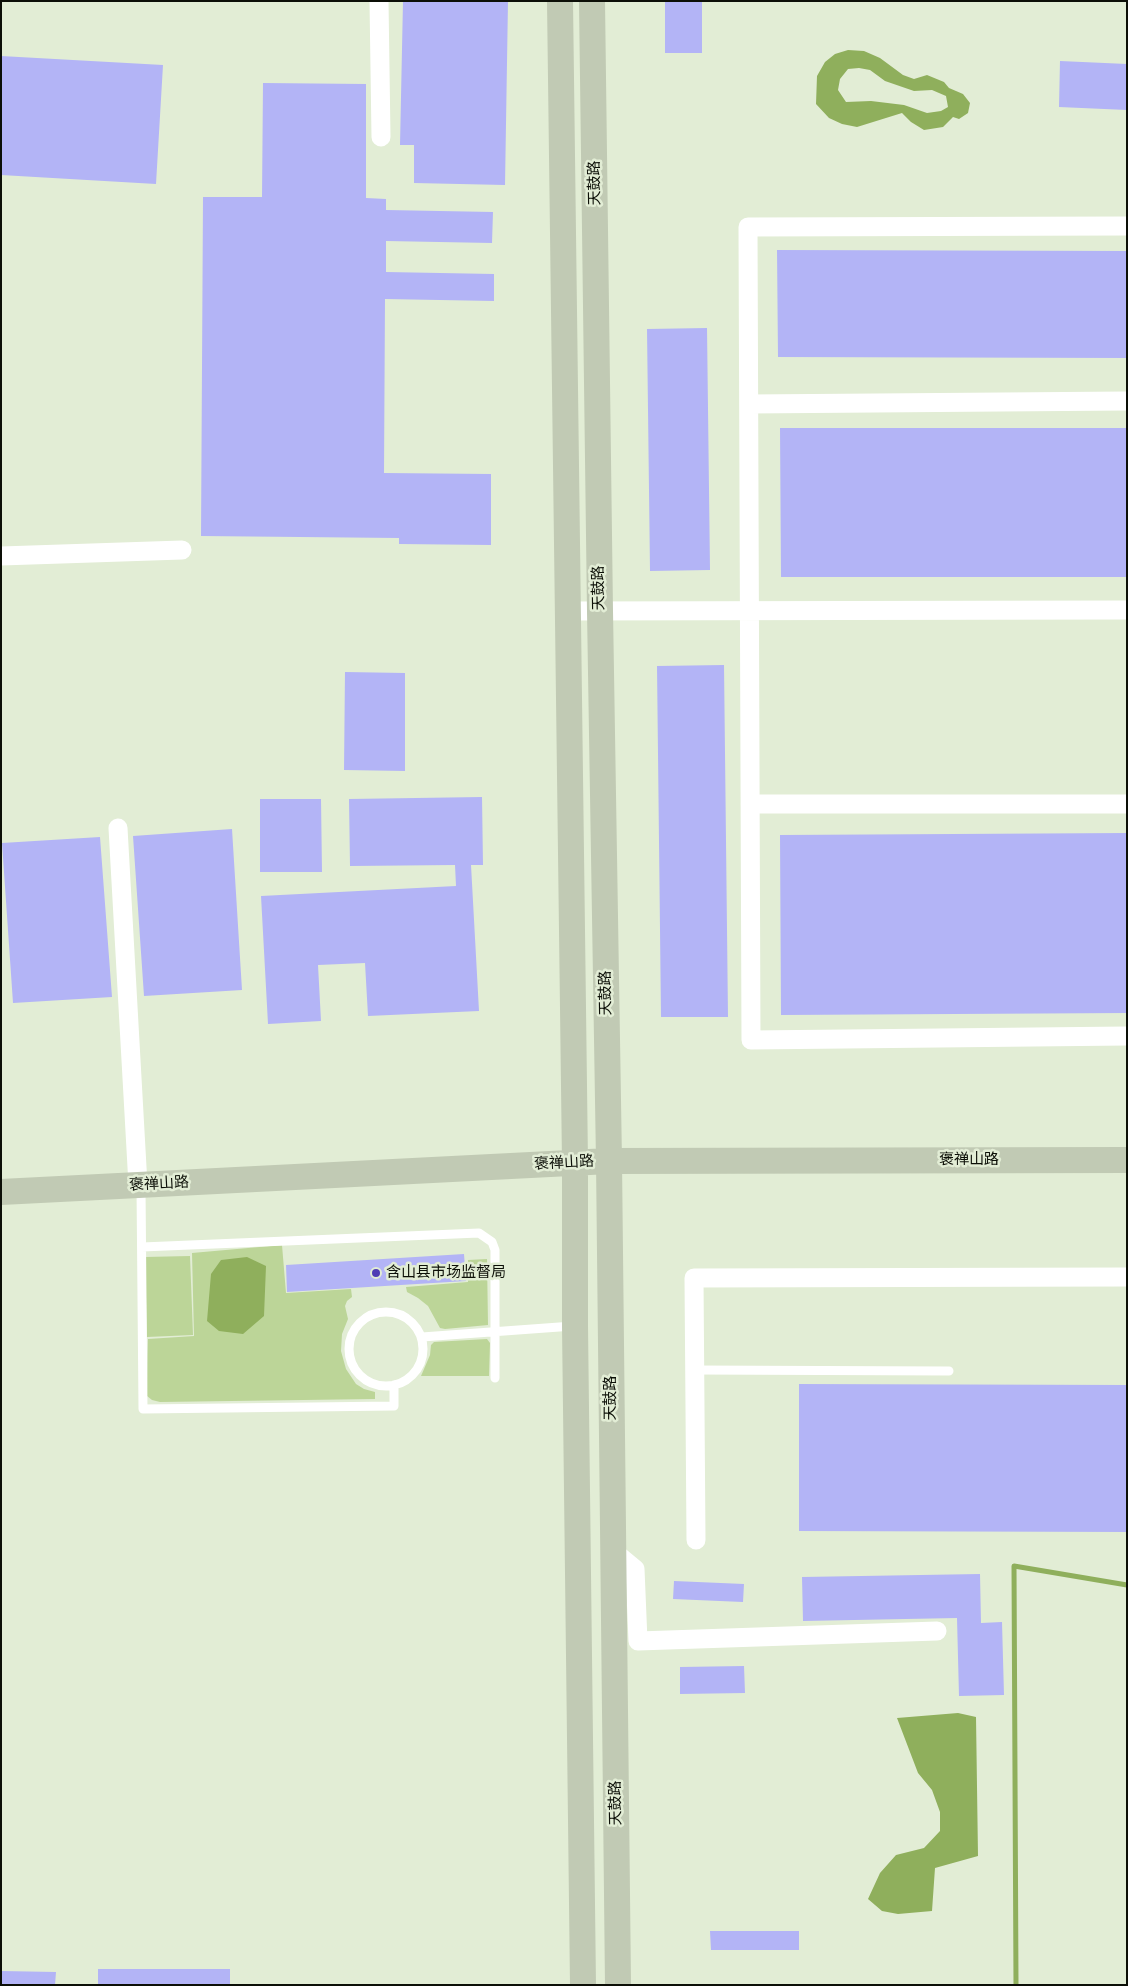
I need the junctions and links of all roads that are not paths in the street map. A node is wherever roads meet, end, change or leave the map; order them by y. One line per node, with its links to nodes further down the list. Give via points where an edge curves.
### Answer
1 (379, 1): 4 (street)
2 (560, 1): 12 (main road, 天鼓路)
3 (592, 1): 13 (main road, 天鼓路)
4 (380, 137)
5 (1127, 226): 7 (street, via 748,227)
6 (1127, 401): 7 (street)
7 (749, 404): 10 (street)
8 (182, 550): 9 (street)
9 (1, 556)
10 (749, 610): 11 (street); 13 (street); 14 (street)
11 (1127, 610)
12 (568, 611): 13 (street); 20 (main road, 天鼓路)
13 (600, 612): 19 (main road, 天鼓路)
14 (750, 804): 15 (street); 17 (street, via 751,1040)
15 (1127, 804)
16 (118, 828): 21 (street)
17 (1127, 1036)
18 (1127, 1160): 19 (main road, 褒禅山路)
19 (609, 1161): 20 (main road, 褒禅山路); 33 (main road, 天鼓路)
20 (575, 1162): 21 (main road, 褒禅山路); 25 (main road, 天鼓路)
21 (139, 1185): 22 (main road, 褒禅山路); 23 (lane)
22 (1, 1192)
23 (142, 1247): 26 (lane, via 479,1233 492,1242 495,1250); 31 (lane, via 143,1408 394,1406)
24 (1127, 1277): 28 (street, via 694,1278)
25 (575, 1326): 26 (lane); 35 (main road, 天鼓路)
26 (495, 1332): 27 (lane); 30 (lane)
27 (422, 1337): 31 (lane, via 421,1362 415,1372); 31 (lane, via 416,1326 395,1312 371,1315 353,1331 349,1354 360,1375 370,1382)
28 (695, 1370): 29 (lane); 32 (street)
29 (949, 1371)
30 (496, 1378)
31 (394, 1385)
32 (696, 1540)
33 (612, 1550): 34 (street, via 635,1569 638,1641); 36 (main road, 天鼓路)
34 (937, 1632)
35 (583, 1985)
36 (618, 1985)

